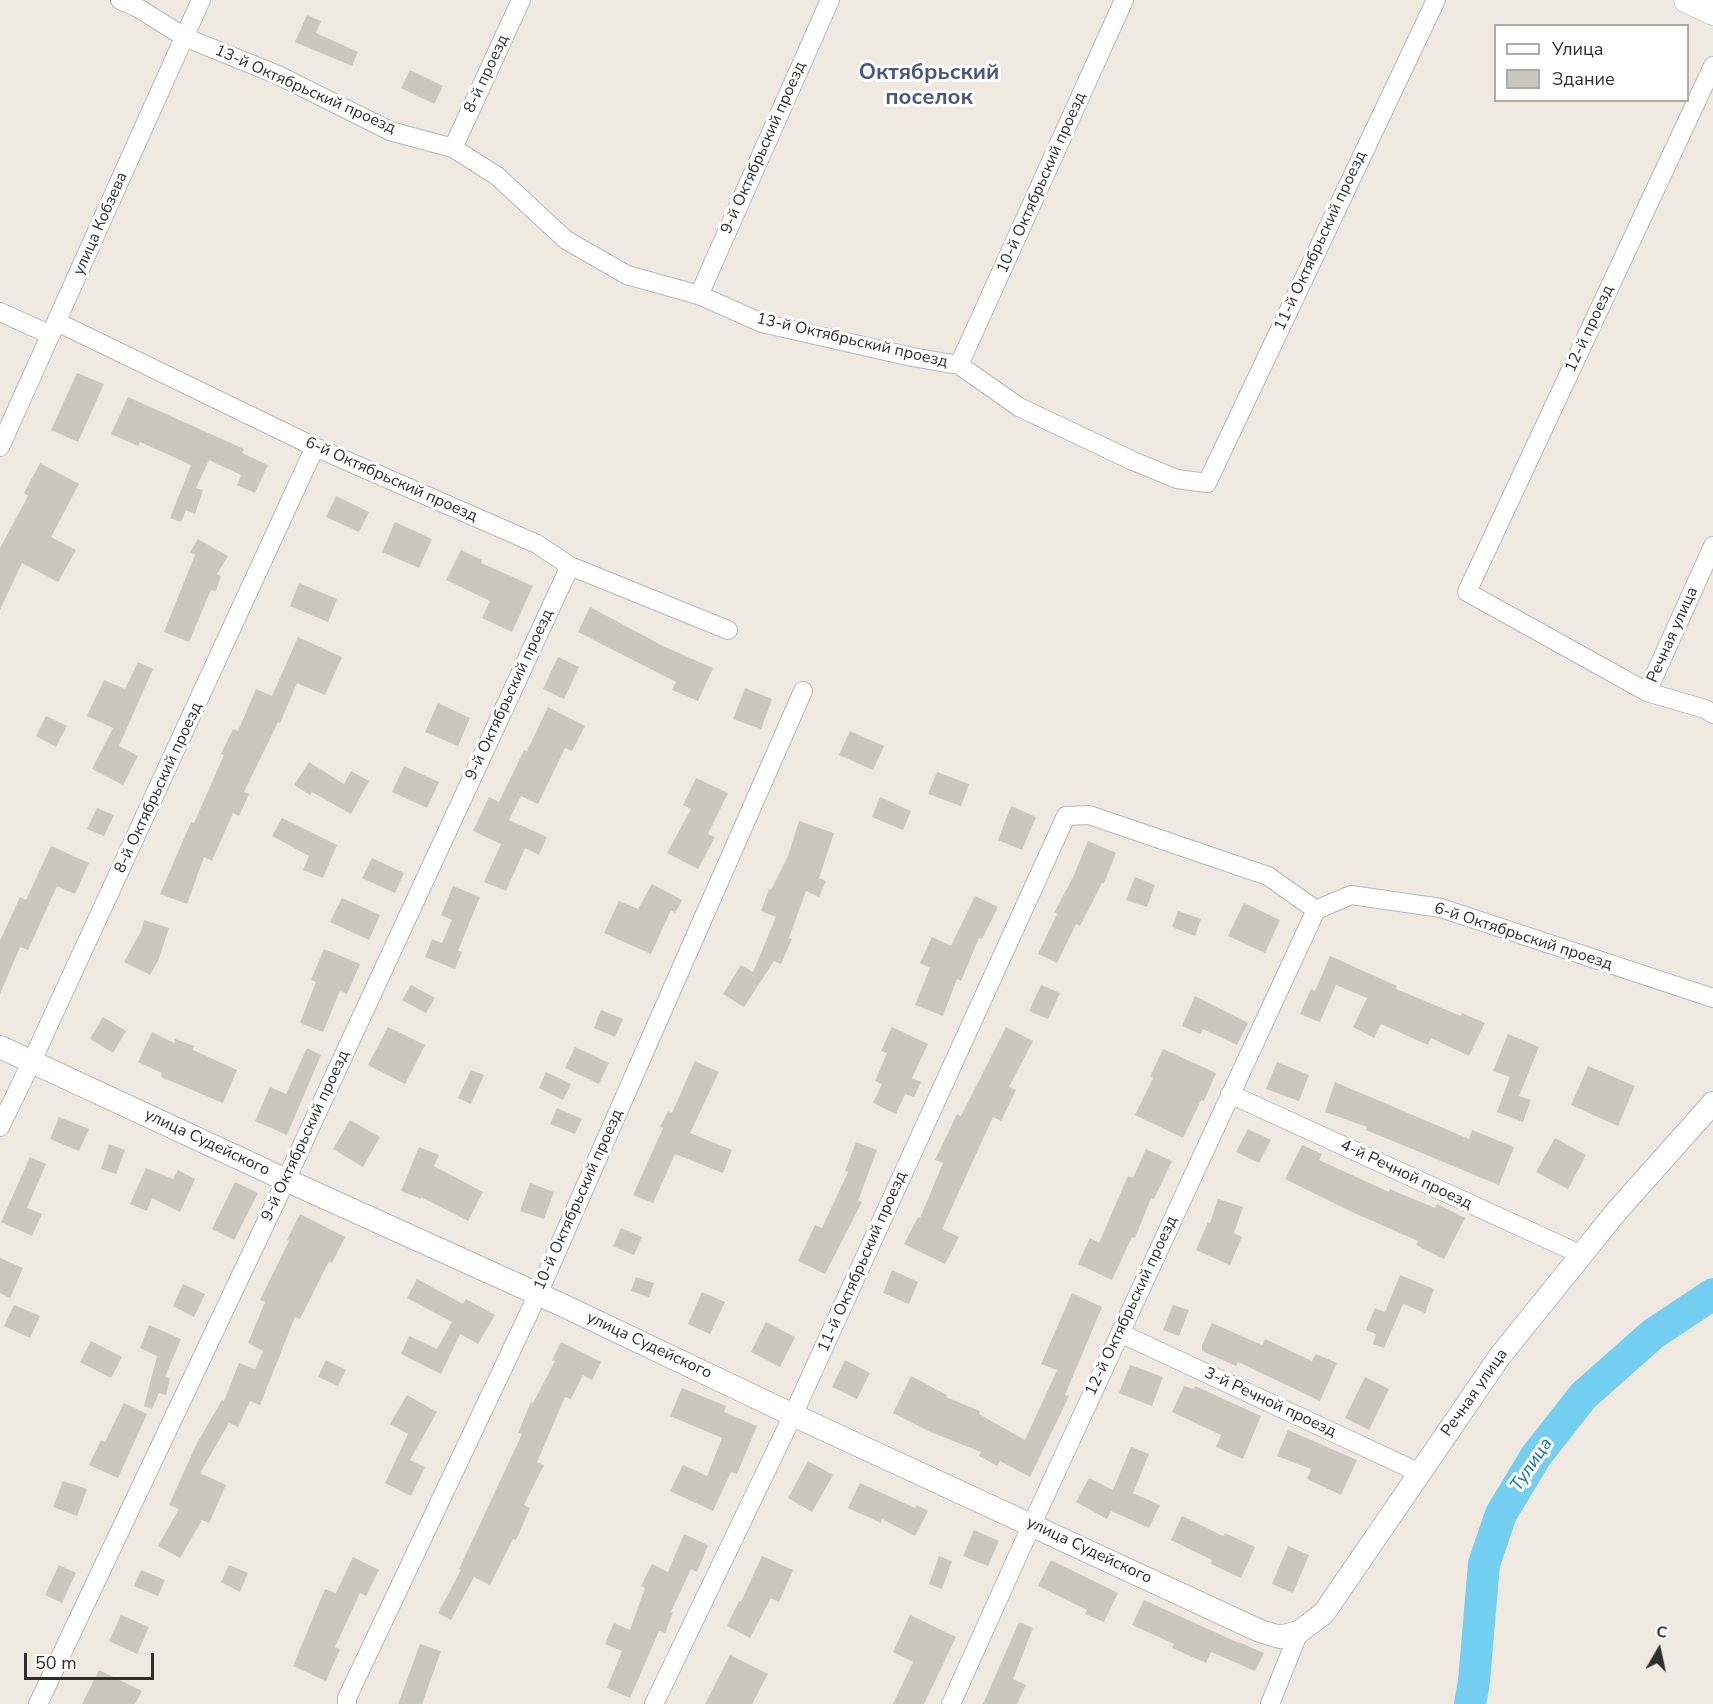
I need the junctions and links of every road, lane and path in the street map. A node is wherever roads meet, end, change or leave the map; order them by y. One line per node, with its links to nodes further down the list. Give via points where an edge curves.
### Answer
1 (120, 0): 9 (street, 13-й Октябрьский проезд)
2 (201, 0): 9 (street, улица Кобзева)
3 (521, 0): 11 (street, 8-й проезд)
4 (830, 0): 12 (street, 9-й Октябрьский проезд)
5 (1124, 0): 15 (street, 10-й Октябрьский проезд)
6 (1436, 0): 18 (street, 11-й Октябрьский проезд)
7 (1687, 0): 8 (main road)
8 (1713, 12)
9 (184, 37): 11 (street, 13-й Октябрьский проезд, via 278,75 390,131); 14 (street, улица Кобзева)
10 (1713, 66): 23 (street, 12-й проезд, via 1467,592)
11 (453, 148): 12 (street, 13-й Октябрьский проезд, via 497,176 566,240 627,275)
12 (699, 296): 15 (street, 13-й Октябрьский проезд, via 762,322)
13 (0, 312): 14 (street, 6-й Октябрьский проезд)
14 (54, 328): 16 (street, улица Кобзева); 17 (street, 6-й Октябрьский проезд)
15 (959, 365): 18 (street, 13-й Октябрьский проезд, via 1019,406 1133,461 1177,479)
16 (0, 447)
17 (315, 447): 20 (street, 6-й Октябрьский проезд, via 537,544); 28 (street, 8-й Октябрьский проезд)
18 (1207, 483)
19 (1713, 546): 23 (street, Речная улица)
20 (570, 566): 21 (street, 6-й Октябрьский проезд); 32 (street, 9-й Октябрьский проезд)
21 (728, 630)
22 (802, 691): 34 (street, 10-й Октябрьский проезд)
23 (1647, 692): 24 (street)
24 (1713, 714)
25 (1316, 910): 26 (street, 6-й Октябрьский проезд, via 1351,895 1441,908); 29 (street, 12-й Октябрьский проезд); 36 (street, 11-й Октябрьский проезд, via 1268,876 1089,815 1066,816)
26 (1713, 998)
27 (0, 1047): 28 (street, улица Судейского)
28 (33, 1061): 31 (street, 8-й Октябрьский проезд); 32 (street, улица Судейского)
29 (1230, 1094): 33 (street, 4-й Речной проезд); 35 (street, 12-й Октябрьский проезд)
30 (1713, 1103): 33 (street, Речная улица)
31 (0, 1127)
32 (286, 1180): 34 (street, улица Судейского); 41 (street, 9-й Октябрьский проезд)
33 (1582, 1255): 37 (street, Речная улица, via 1500,1356)
34 (538, 1294): 36 (street, улица Судейского); 42 (street, 10-й Октябрьский проезд)
35 (1120, 1333): 37 (street, 3-й Речной проезд); 38 (street, 12-й Октябрьский проезд)
36 (793, 1415): 38 (street, улица Судейского); 43 (street, 11-й Октябрьский проезд)
37 (1419, 1473): 39 (street, Речная улица, via 1324,1613)
38 (1032, 1524): 39 (street, улица Судейского, via 1260,1631 1280,1636); 40 (street, 12-й Октябрьский проезд)
39 (1299, 1632): 44 (street)
40 (953, 1703)
41 (38, 1704)
42 (347, 1704)
43 (654, 1704)
44 (1270, 1704)

